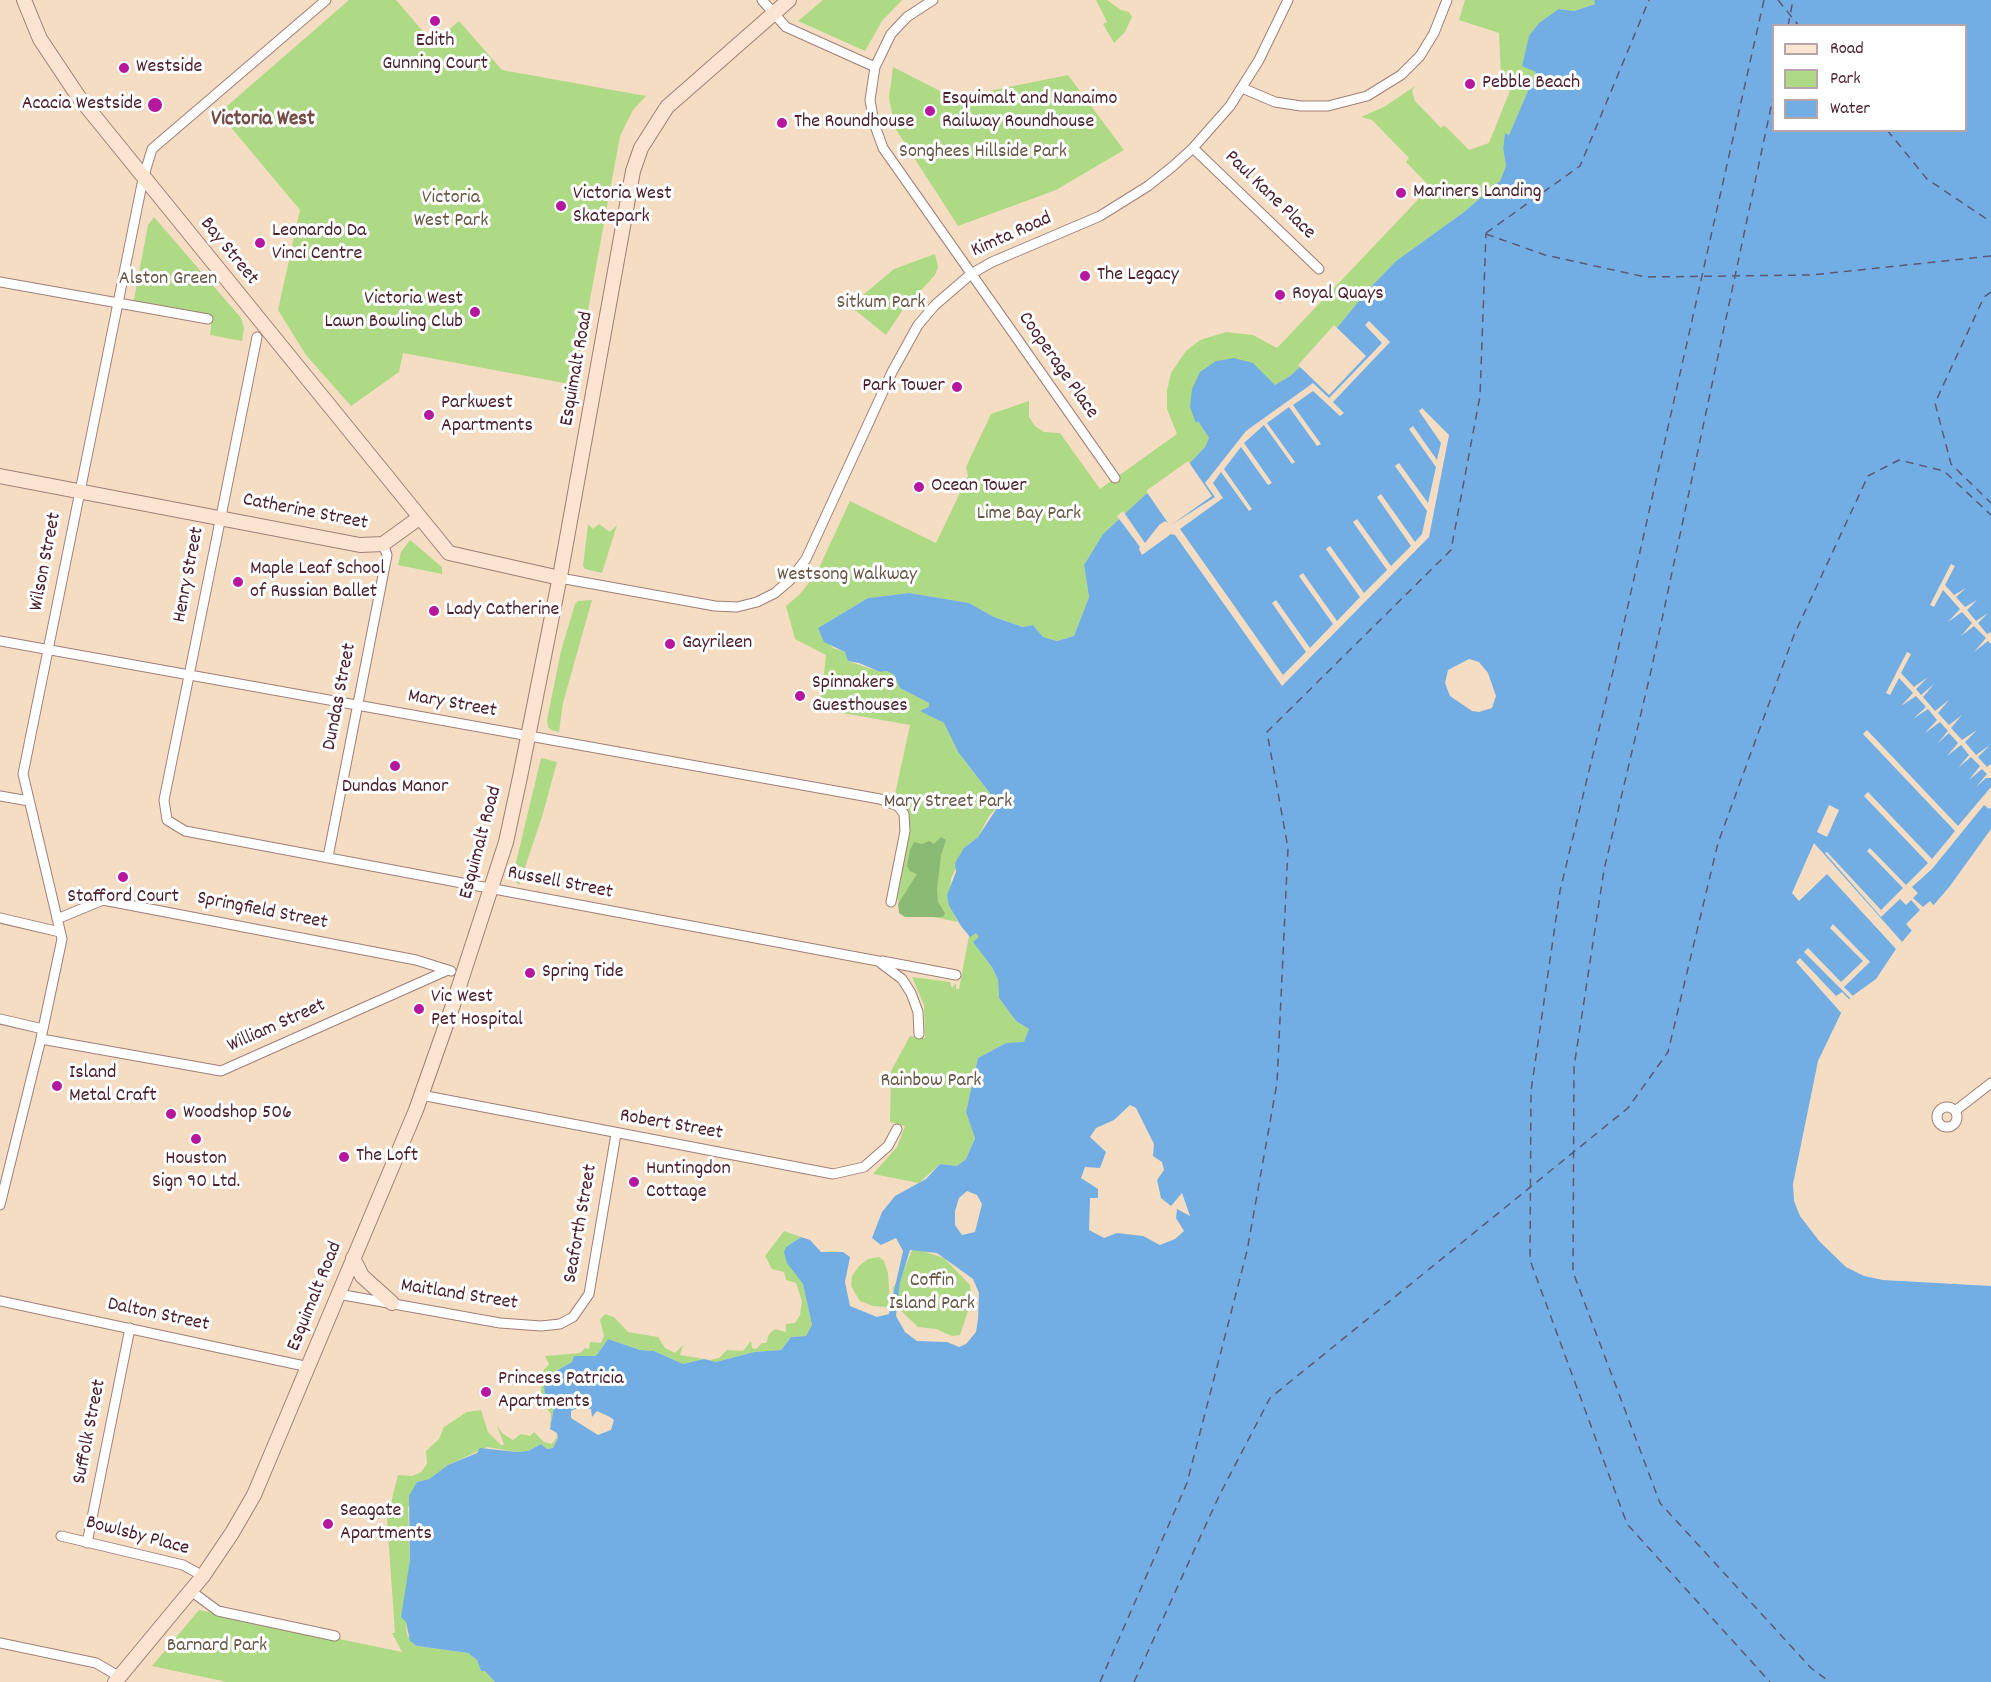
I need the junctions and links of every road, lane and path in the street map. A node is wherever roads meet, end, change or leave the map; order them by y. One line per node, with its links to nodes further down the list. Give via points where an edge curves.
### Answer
1 (24, 0): 12 (main road, Bay Street, via 58,69)
2 (326, 0): 12 (street, Wilson Street, via 152,149)
3 (762, 0): 8 (street)
4 (789, 0): 8 (main road, Esquimalt Road)
5 (933, 0): 9 (street, Cooperage Place, via 907,17 891,34)
6 (1288, 0): 10 (street, Kimta Road)
7 (1447, 0): 10 (street, via 1420,56 1395,79 1367,96 1328,106 1301,106 1275,102)
8 (773, 14): 9 (street, via 786,27); 25 (main road, Esquimalt Road, via 667,107 641,148 633,171)
9 (875, 67): 14 (street, Cooperage Place, via 870,100 883,148)
10 (1242, 88): 11 (street, Kimta Road, via 1215,126)
11 (1193, 148): 13 (street, Paul Kane Place); 14 (street, Kimta Road, via 1148,186 1100,216)
12 (143, 179): 16 (street, Wilson Street); 23 (main road, Bay Street)
13 (1319, 269)
14 (971, 274): 20 (street, Cooperage Place); 25 (street, Kimta Road, via 935,305 905,346 806,559 783,586 757,602 737,607)
15 (0, 282): 16 (street)
16 (119, 302): 17 (street); 21 (street, Wilson Street)
17 (208, 319)
18 (257, 337): 22 (street, Henry Street)
19 (0, 476): 21 (main road, Catherine Street)
20 (1115, 478)
21 (80, 491): 22 (main road, Catherine Street); 27 (street, Wilson Street)
22 (220, 517): 24 (main road, Catherine Street, via 360,545); 28 (street, Henry Street)
23 (419, 518): 24 (main road, Catherine Street); 25 (main road, via 449,553)
24 (383, 544): 29 (street, Dundas Street, via 387,555)
25 (560, 578): 30 (main road, Esquimalt Road)
26 (0, 641): 27 (street, Mary Street)
27 (48, 650): 28 (street, Mary Street); 32 (street, Wilson Street, via 23,774)
28 (188, 676): 29 (street, Mary Street); 33 (street, Henry Street, via 164,800)
29 (358, 707): 30 (street, Mary Street); 34 (street, Dundas Street)
30 (528, 738): 35 (main road, Esquimalt Road, via 506,842); 36 (street, Mary Street, via 880,799 898,806 904,814 905,831)
31 (0, 796): 32 (street)
32 (29, 801): 38 (street, Wilson Street)
33 (167, 820): 34 (street, Russell Street, via 184,831)
34 (328, 857): 35 (street, Russell Street)
35 (491, 888): 40 (street, Russell Street); 42 (main road, Esquimalt Road)
36 (891, 902)
37 (0, 918): 39 (street)
38 (57, 920): 39 (street, Wilson Street); 41 (street, Springfield Street, via 103,900 416,960)
39 (60, 932): 45 (street, Wilson Street, via 62,939)
40 (878, 961): 43 (street, Russell Street); 46 (street, Russell Street, via 902,979 912,993)
41 (448, 970): 42 (street, Springfield Street); 45 (street, William Street, via 221,1071)
42 (462, 975): 48 (main road, Esquimalt Road)
43 (956, 975)
44 (0, 1019): 45 (street, William Street)
45 (42, 1034): 52 (street, Wilson Street)
46 (919, 1034)
47 (1991, 1083): 49 (street)
48 (422, 1095): 51 (street, Robert Street); 53 (main road, Esquimalt Road)
49 (1955, 1111)
50 (897, 1129): 51 (street, Robert Street, via 888,1146 870,1163 833,1174)
51 (616, 1134): 57 (street, Seaforth Street, via 589,1294)
52 (0, 1205)
53 (353, 1258): 54 (main road, Esquimalt Road); 56 (main road, via 362,1276)
54 (338, 1294): 56 (street, Maitland Street); 59 (main road, Esquimalt Road)
55 (0, 1301): 58 (street, Dalton Street)
56 (392, 1304): 57 (street, Maitland Street, via 500,1323 541,1326 560,1324)
57 (573, 1317)
58 (130, 1328): 59 (street, Dalton Street); 61 (street, Suffolk Street)
59 (309, 1367): 62 (main road, Esquimalt Road, via 254,1495)
60 (62, 1536): 61 (street, Bowlsby Place)
61 (87, 1543): 62 (street, Bowlsby Place, via 183,1565)
62 (202, 1576): 63 (main road, Esquimalt Road)
63 (191, 1592): 64 (street, via 219,1611); 66 (main road, Esquimalt Road)
64 (335, 1636)
65 (0, 1643): 66 (street, via 96,1663)
66 (117, 1679)

